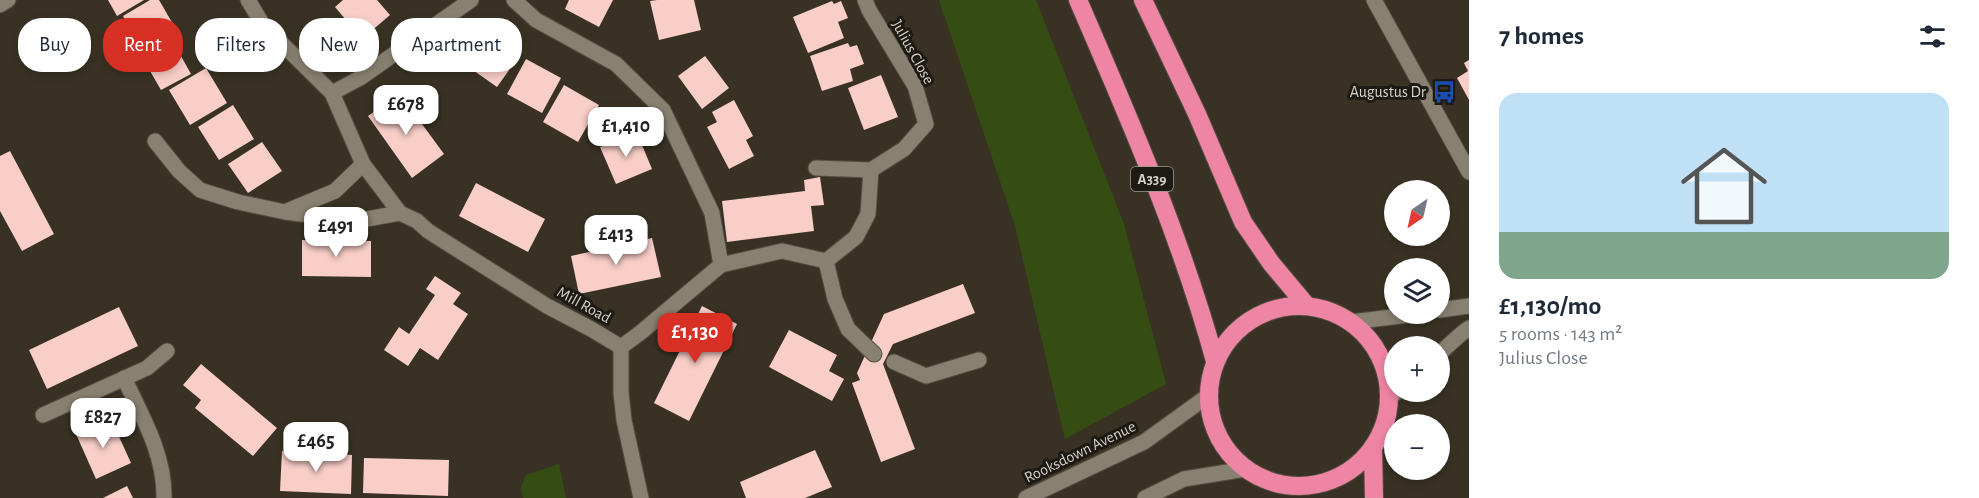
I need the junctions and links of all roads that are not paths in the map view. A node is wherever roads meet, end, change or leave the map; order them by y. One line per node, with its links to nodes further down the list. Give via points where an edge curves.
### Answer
1 (8, 0): 9 (street)
2 (248, 0): 10 (street, Mill Road, via 262,25)
3 (471, 0): 10 (street, via 360,78)
4 (514, 0): 19 (street, via 536,20 616,64 663,110 712,213)
5 (865, 0): 14 (street, Julius Close, via 915,87 926,124 904,149)
6 (1078, 0): 31 (highway, A339, via 1176,240)
7 (1143, 0): 20 (highway, via 1244,222)
8 (1374, 0): 15 (street)
9 (0, 5)
10 (332, 93): 12 (street, Mill Road)
11 (155, 141): 16 (street, via 200,190)
12 (363, 164): 16 (street, via 335,191); 17 (street, Mill Road)
13 (816, 168): 14 (street)
14 (871, 170): 18 (street, via 868,214 856,237)
15 (1469, 172)
16 (285, 212): 17 (street, via 356,221)
17 (400, 213): 27 (street, Mill Road, via 537,300)
18 (826, 261): 19 (street, via 782,251); 29 (street, via 835,299 848,329)
19 (721, 265): 27 (street)
20 (1307, 306): 24 (highway); 31 (highway, via 1279,307 1252,318 1230,337)
21 (1469, 306): 22 (street)
22 (1450, 309)
23 (1384, 318): 24 (street)
24 (1351, 322): 33 (highway, via 1367,337)
25 (1469, 328): 26 (street)
26 (1450, 344)
27 (621, 347): 42 (street, Mill Road, via 624,420)
28 (167, 351): 34 (street, via 147,368)
29 (874, 354)
30 (979, 360): 32 (street, via 926,376)
31 (1215, 361): 35 (highway)
32 (894, 363)
33 (1384, 367)
34 (124, 378): 37 (street); 41 (street, via 153,441 165,484)
35 (1209, 395): 39 (highway, via 1217,432 1226,448); 43 (street, Rooksdown Avenue, via 1144,442)
36 (1391, 402): 38 (highway)
37 (43, 415)
38 (1373, 447): 40 (highway, via 1339,477); 45 (highway)
39 (1246, 468): 40 (highway); 44 (street, via 1184,479)
40 (1298, 492)
41 (164, 498)
42 (641, 498)
43 (1026, 498)
44 (1145, 498)
45 (1374, 498)

